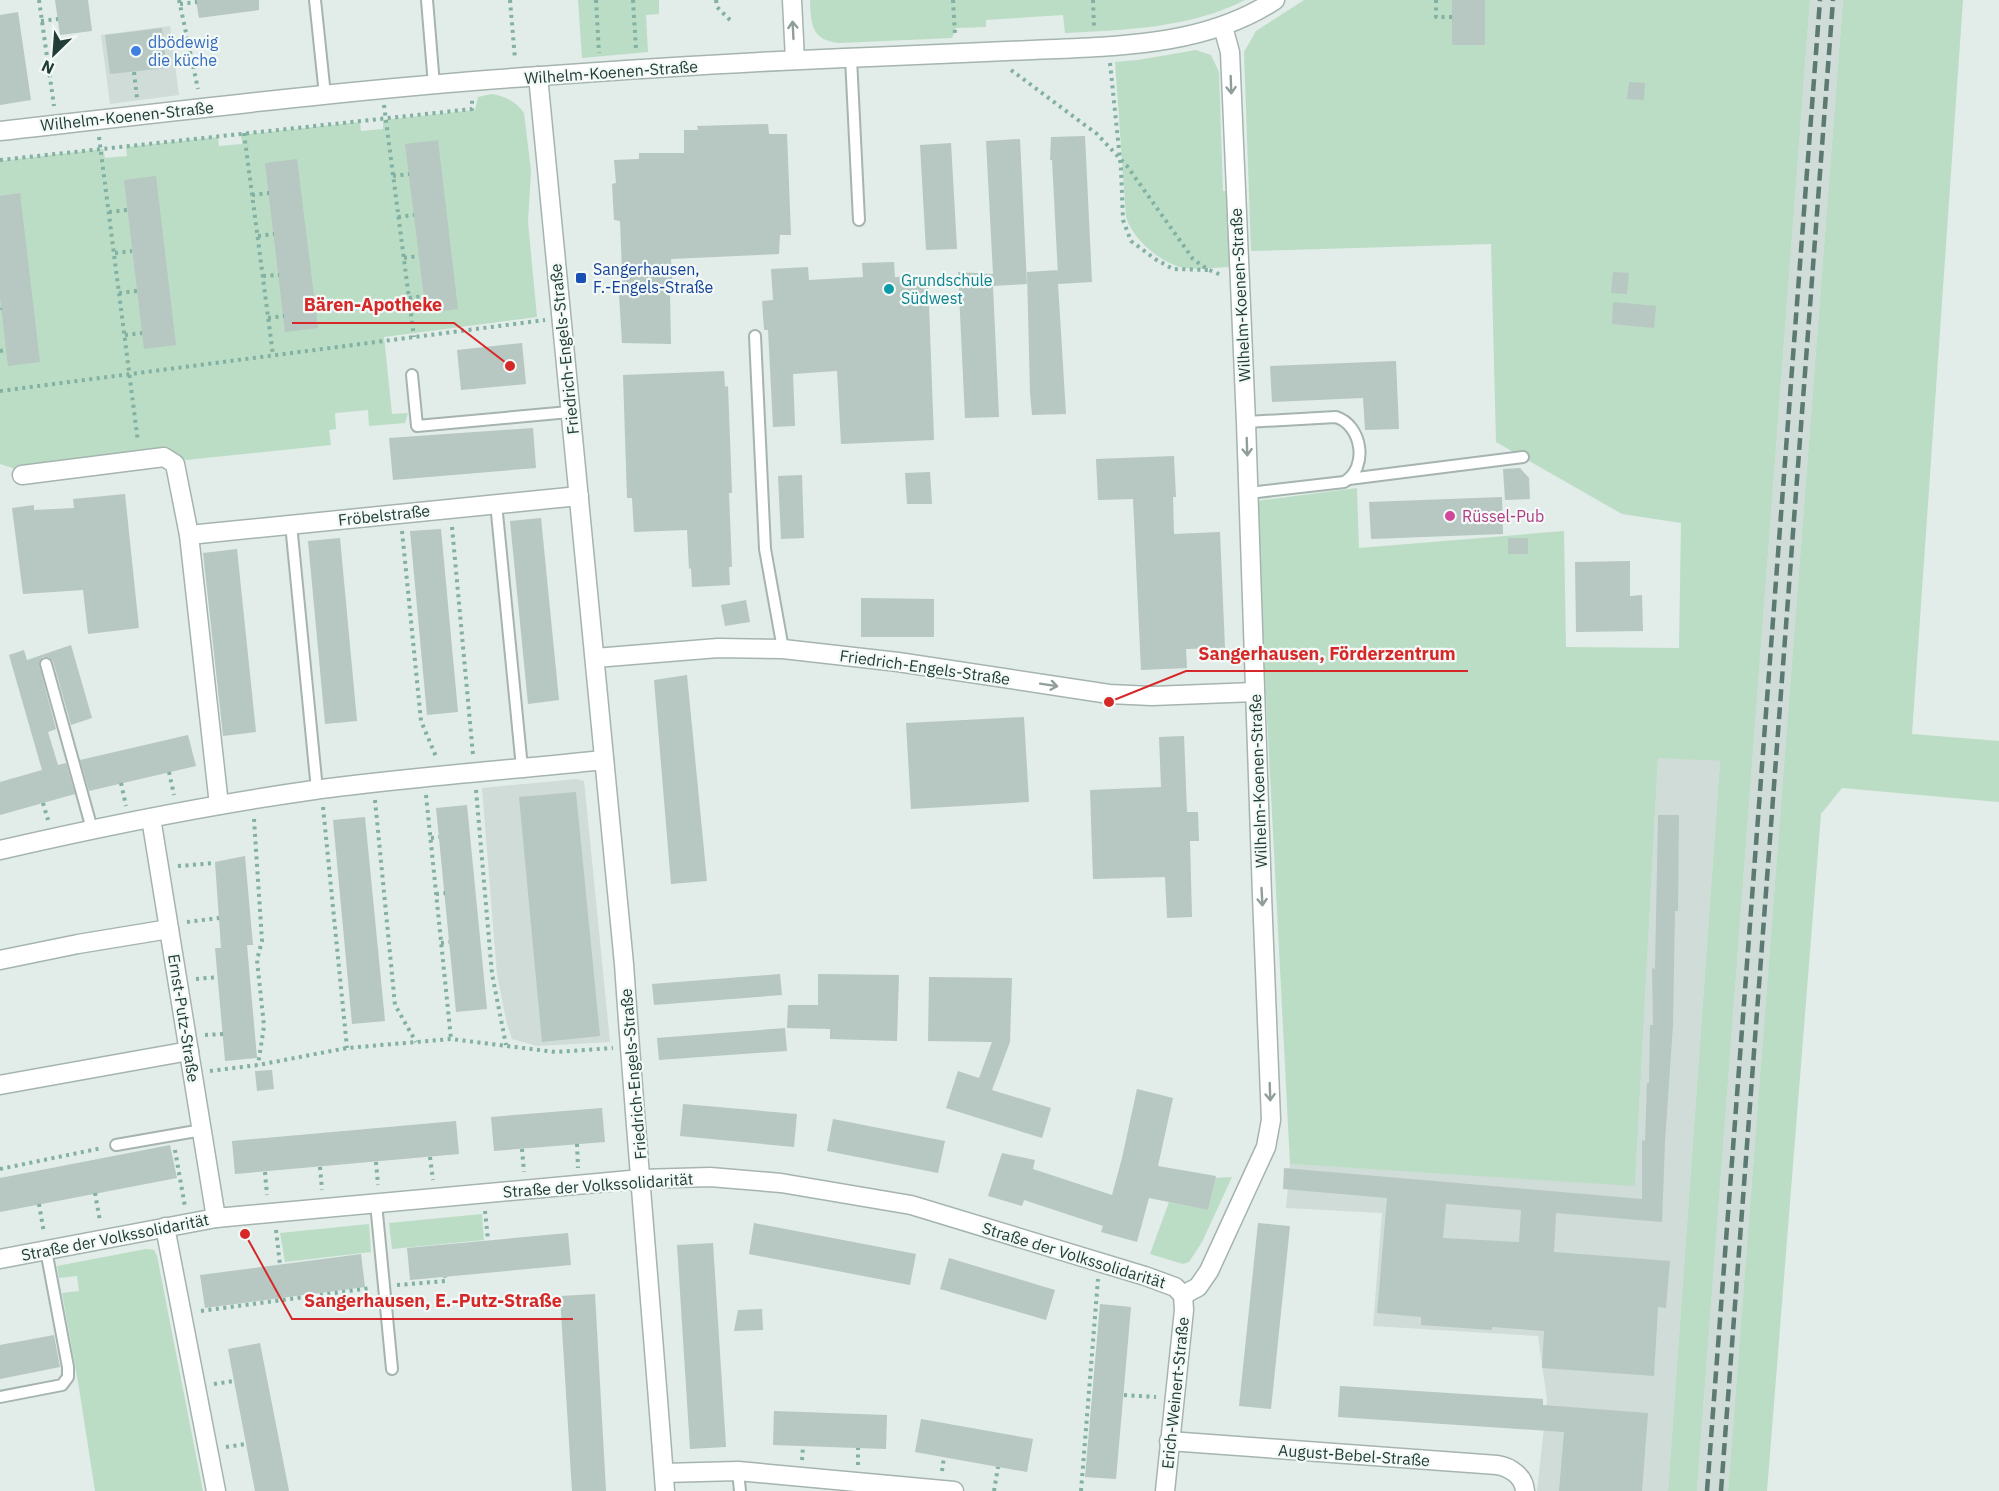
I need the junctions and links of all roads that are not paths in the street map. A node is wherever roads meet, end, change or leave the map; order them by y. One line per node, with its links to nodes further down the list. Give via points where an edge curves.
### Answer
1 (315, 0): 10 (lane)
2 (427, 0): 9 (lane)
3 (792, 0): 7 (street, one-way to 3)
4 (1275, 0): 5 (street, Wilhelm-Koenen-Straße)
5 (1223, 27): 6 (street, Wilhelm-Koenen-Straße, via 1181,37 1095,47); 16 (street, Wilhelm-Koenen-Straße, one-way to 16, via 1230,52)
6 (850, 58): 7 (street, Wilhelm-Koenen-Straße); 12 (lane)
7 (795, 60): 8 (street, Wilhelm-Koenen-Straße)
8 (538, 76): 9 (street, Wilhelm-Koenen-Straße); 15 (street, Friedrich-Engels-Straße)
9 (434, 85): 10 (street, Wilhelm-Koenen-Straße)
10 (325, 95): 11 (street, Wilhelm-Koenen-Straße)
11 (0, 131)
12 (859, 220)
13 (755, 336): 25 (lane, via 765,549)
14 (412, 375): 15 (lane, via 417,426)
15 (569, 412): 21 (street, Friedrich-Engels-Straße)
16 (1246, 422): 19 (lane, via 1327,417 1346,421 1357,435 1359,453 1358,467); 20 (street, Wilhelm-Koenen-Straße, one-way to 20)
17 (1523, 457): 19 (lane)
18 (22, 475): 24 (street, via 164,457 175,464)
19 (1349, 479): 20 (lane)
20 (1249, 493): 28 (street, Wilhelm-Koenen-Straße)
21 (579, 496): 22 (street, Fröbelstraße); 26 (street, Friedrich-Engels-Straße)
22 (496, 503): 23 (street, Fröbelstraße); 30 (lane)
23 (291, 524): 24 (street, Fröbelstraße); 31 (lane)
24 (189, 535): 32 (street)
25 (783, 649): 26 (street, Friedrich-Engels-Straße, via 718,648); 28 (street, Friedrich-Engels-Straße, one-way to 28, via 1109,694)
26 (595, 658): 29 (street, Friedrich-Engels-Straße)
27 (46, 664): 34 (lane)
28 (1255, 692): 48 (street, Wilhelm-Koenen-Straße, one-way to 48, via 1271,1127 1266,1147 1209,1271 1198,1287)
29 (604, 760): 30 (street); 42 (street, Friedrich-Engels-Straße)
30 (522, 768): 31 (street)
31 (317, 790): 32 (street)
32 (219, 805): 33 (street)
33 (151, 818): 34 (street); 36 (street, Ernst-Putz-Straße)
34 (92, 829): 35 (street)
35 (0, 850)
36 (169, 926): 37 (street); 38 (street, Ernst-Putz-Straße)
37 (0, 960)
38 (189, 1052): 39 (street); 40 (street, Ernst-Putz-Straße)
39 (0, 1085)
40 (202, 1130): 41 (lane); 44 (street, Ernst-Putz-Straße)
41 (116, 1145)
42 (641, 1179): 43 (street, Straße der Volkssolidarität); 48 (street, Straße der Volkssolidarität, via 781,1183 911,1205 1145,1276 1176,1287); 53 (street, Friedrich-Engels-Straße)
43 (377, 1196): 44 (street, Straße der Volkssolidarität); 49 (lane)
44 (216, 1218): 45 (street, Straße der Volkssolidarität)
45 (165, 1227): 46 (street, Straße der Volkssolidarität); 54 (street)
46 (45, 1241): 47 (street, Straße der Volkssolidarität); 50 (lane, via 68,1377 56,1387)
47 (0, 1259)
48 (1183, 1295): 51 (street, Erich-Weinert-Straße)
49 (392, 1369)
50 (0, 1397)
51 (1169, 1441): 57 (street, Erich-Weinert-Straße); 58 (street, August-Bebel-Straße, via 1497,1465 1517,1475)
52 (738, 1471): 53 (street); 55 (lane); 56 (street)
53 (665, 1482)
54 (216, 1491)
55 (740, 1491)
56 (954, 1491)
57 (1165, 1491)
58 (1525, 1491)

